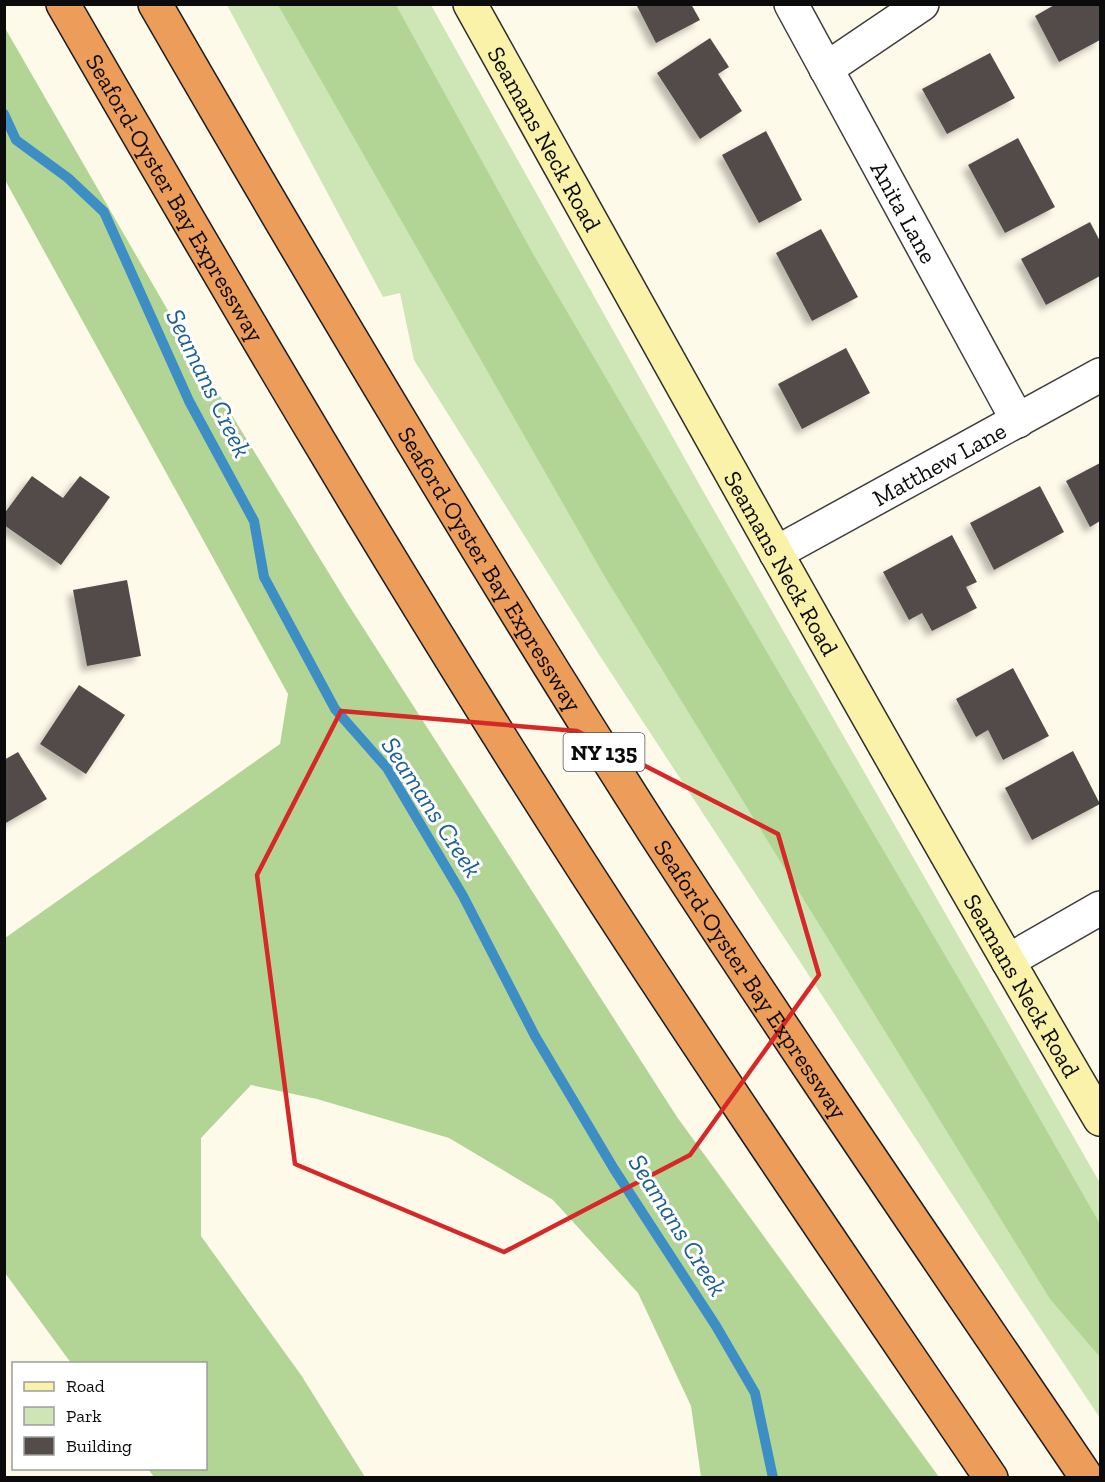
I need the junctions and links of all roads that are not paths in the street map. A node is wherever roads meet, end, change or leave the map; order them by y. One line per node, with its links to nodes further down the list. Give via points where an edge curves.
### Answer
1 (63, 4): 13 (highway, Seaford-Oyster Bay Expressway / NY 135, via 294,398 580,863)
2 (155, 4): 14 (highway, Seaford-Oyster Bay Expressway / NY 135, via 374,377 654,830)
3 (470, 4): 9 (street, Seamans Neck Road)
4 (791, 4): 6 (street, Anita Lane)
5 (922, 4): 6 (street)
6 (826, 69): 8 (street, Anita Lane)
7 (1101, 375): 8 (street, Matthew Lane)
8 (1018, 421): 9 (street, Matthew Lane)
9 (777, 553): 11 (street, Seamans Neck Road)
10 (1101, 908): 11 (street)
11 (1008, 962): 12 (street, Seamans Neck Road)
12 (1101, 1119)
13 (991, 1478)
14 (1087, 1478)

